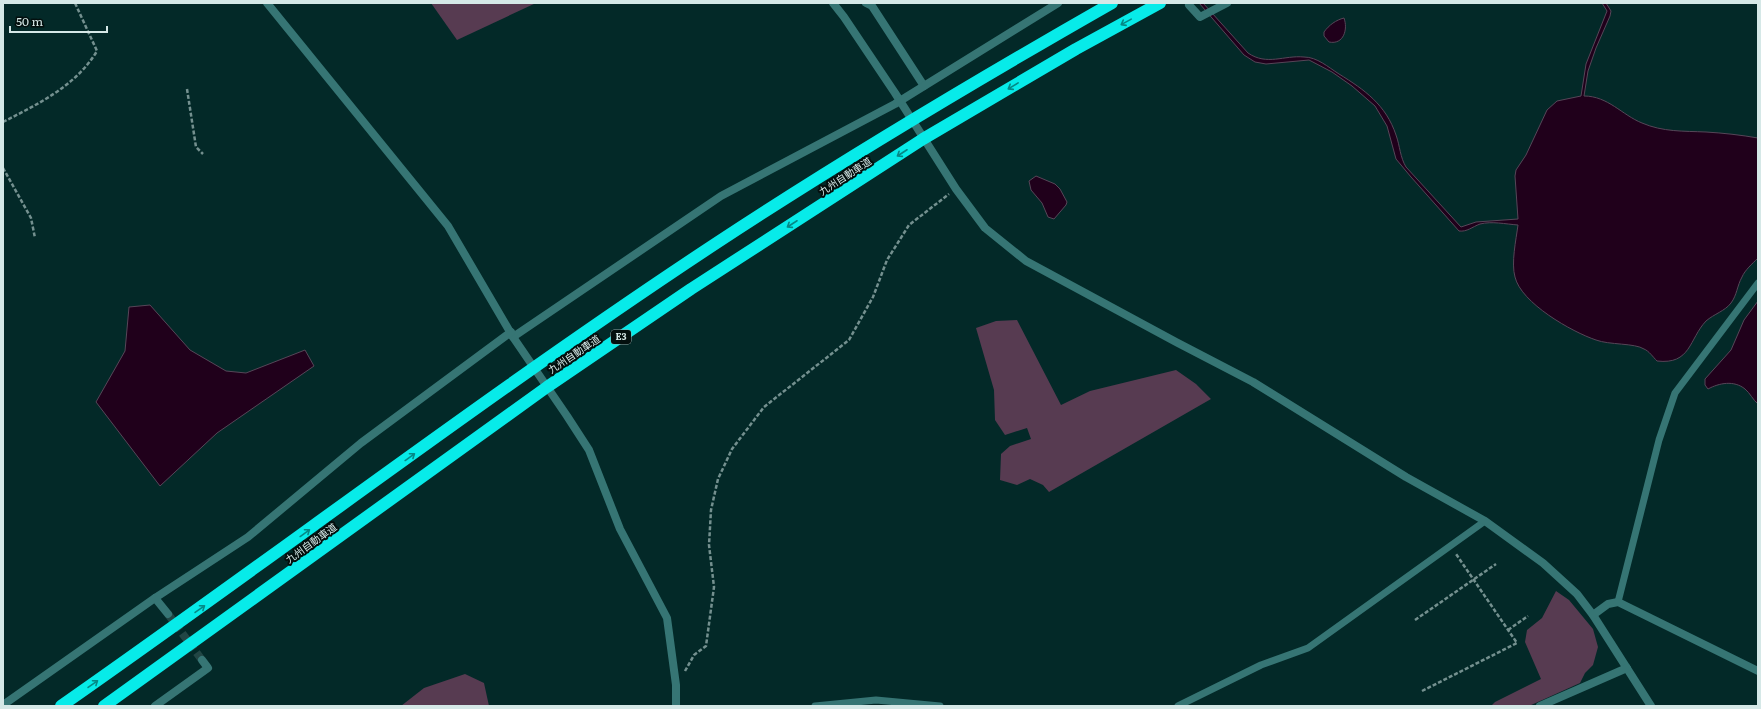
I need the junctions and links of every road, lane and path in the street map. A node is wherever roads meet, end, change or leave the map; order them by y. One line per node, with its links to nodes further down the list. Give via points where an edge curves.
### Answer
1 (75, 3): 12 (path, via 97,51 71,83)
2 (267, 3): 18 (street, via 448,226)
3 (866, 3): 10 (street, via 872,6)
4 (1058, 3): 10 (street)
5 (1112, 3): 36 (highway, 九州自動車道 / E3, one-way to 5, via 522,376 715,244 887,134)
6 (1160, 3): 37 (highway, 九州自動車道 / E3, one-way to 37, via 1076,49 924,139 691,289 547,387)
7 (1227, 3): 9 (street, via 1200,17)
8 (837, 4): 15 (street)
9 (1189, 5)
10 (924, 86): 18 (street, via 848,130 721,196)
11 (187, 89): 13 (path, via 196,146)
12 (3, 122)
13 (203, 154)
14 (3, 168): 16 (path, via 31,218)
15 (956, 189): 19 (street, via 986,228 1026,261 1253,382 1406,477); 33 (path, via 908,225 887,260 873,297 848,340 764,407 732,450 718,479 710,510 709,545 714,587 706,646 694,655)
16 (35, 238)
17 (1758, 283): 24 (lane, via 1675,393 1659,440)
18 (512, 334): 23 (street, via 361,443 248,537); 33 (street, via 588,450 620,529 668,618)
19 (1486, 521): 20 (lane); 26 (street, via 1543,563 1577,594)
20 (1450, 546): 22 (path); 42 (lane, via 1308,648 1261,665)
21 (1496, 564): 22 (path)
22 (1474, 580): 28 (path); 29 (path)
23 (156, 598): 25 (street); 35 (street)
24 (1618, 602): 26 (street, via 1608,604); 32 (street)
25 (168, 614)
26 (1593, 615): 31 (street)
27 (1528, 616): 29 (path)
28 (1415, 620)
29 (1508, 630): 34 (path, via 1517,643)
30 (202, 660): 38 (street, via 208,668)
31 (1627, 668): 43 (street); 44 (street)
32 (1758, 671)
33 (676, 685): 39 (street)
34 (1422, 691)
35 (3, 705)
36 (61, 706)
37 (104, 706)
38 (155, 706)
39 (676, 706)
40 (815, 706): 41 (lane, via 876,700)
41 (940, 706)
42 (1178, 706)
43 (1540, 706)
44 (1651, 706)

